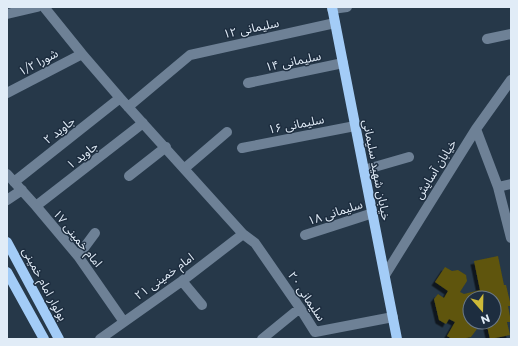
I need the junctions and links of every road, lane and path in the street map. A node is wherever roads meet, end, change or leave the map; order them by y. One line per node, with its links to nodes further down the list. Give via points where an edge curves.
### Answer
1 (37, 7): 5 (street)
2 (44, 7): 9 (street, سلیمانی ۲۰)
3 (347, 7): 4 (street)
4 (332, 8): 6 (main road, خیابان شهید سلیمانی)
5 (7, 14)
6 (335, 23): 10 (main road, خیابان شهید سلیمانی); 15 (street, سلیمانی ۱۲, via 190,55)
7 (511, 34): 8 (street)
8 (487, 39)
9 (82, 54): 13 (street, شورا ۱/۲); 14 (street, سلیمانی ۲۰)
10 (343, 63): 12 (street, سلیمانی ۱۴); 17 (main road, خیابان شهید سلیمانی)
11 (511, 80): 18 (street, خیابان آسایش)
12 (248, 83)
13 (7, 93)
14 (120, 98): 15 (street, سلیمانی ۲۰); 27 (street, جاوید ۲)
15 (128, 107): 16 (street, سلیمانی ۲۰)
16 (143, 123): 20 (street, سلیمانی ۲۰); 32 (street, جاوید ۱)
17 (355, 126): 21 (street, سلیمانی ۱۶); 24 (main road, خیابان شهید سلیمانی)
18 (476, 129): 29 (street); 42 (street, خیابان آسایش)
19 (227, 132): 23 (street)
20 (166, 148): 23 (street, سلیمانی ۲۰); 26 (street)
21 (242, 148)
22 (410, 157): 24 (street)
23 (185, 168): 36 (street, سلیمانی ۲۰)
24 (364, 170): 33 (main road, خیابان شهید سلیمانی)
25 (7, 174): 27 (street, امام خمینی ۱۷)
26 (129, 176)
27 (14, 182): 30 (street, امام خمینی ۱۷)
28 (511, 184): 29 (street)
29 (498, 187): 34 (street)
30 (22, 190): 31 (street); 32 (street, امام خمینی ۱۷)
31 (7, 200)
32 (36, 206): 40 (street, امام خمینی ۱۷)
33 (373, 213): 37 (street, سلیمانی ۱۸); 42 (main road, خیابان شهید سلیمانی)
34 (509, 221): 38 (street)
35 (95, 233): 40 (street)
36 (244, 234): 43 (street, امام خمینی ۲۱); 45 (street, سلیمانی ۲۰, via 255,243)
37 (305, 235)
38 (511, 238)
39 (7, 242): 49 (main road, بولوار امام خمینی)
40 (78, 256): 47 (street, امام خمینی ۱۷)
41 (7, 272): 48 (main road)
42 (385, 275): 46 (main road, خیابان شهید سلیمانی)
43 (182, 281): 44 (street); 47 (street, امام خمینی ۲۱)
44 (202, 305)
45 (300, 308): 46 (street, سلیمانی ۲۰, via 315,332); 51 (street)
46 (393, 317): 52 (main road, خیابان شهید سلیمانی)
47 (124, 322): 50 (street, امام خمینی ۲۱)
48 (44, 339)
49 (59, 339)
50 (100, 339)
51 (262, 339)
52 (397, 339)

